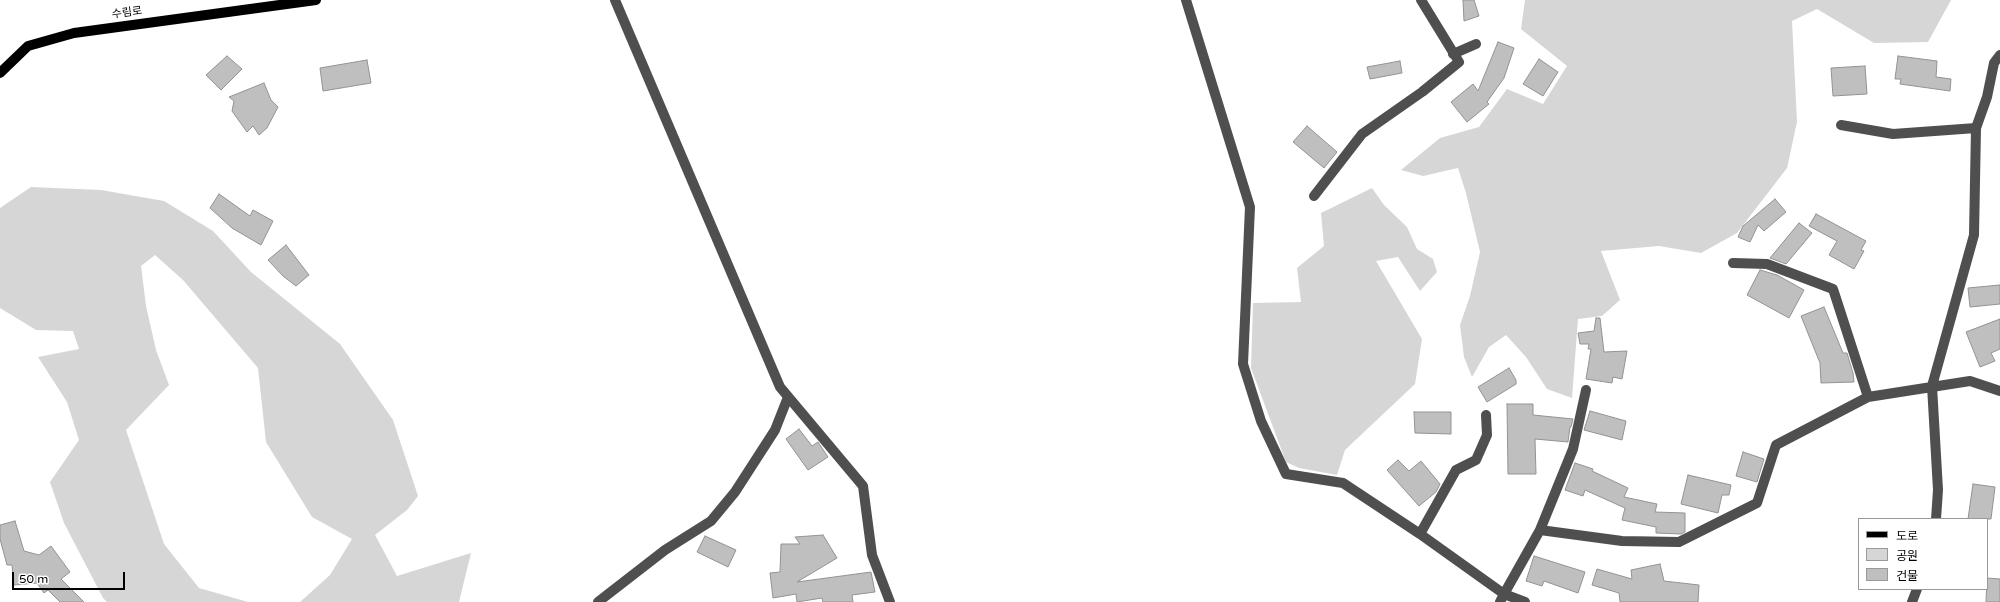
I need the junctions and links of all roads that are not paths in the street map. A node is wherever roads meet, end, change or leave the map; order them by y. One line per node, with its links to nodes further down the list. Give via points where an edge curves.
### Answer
1 (316, 0): 8 (main road, 수림로, via 74,33 28,46)
2 (616, 0): 16 (street, via 780,387)
3 (1186, 0): 21 (street, via 1250,208 1243,364 1261,421 1286,474 1344,483)
4 (1421, 0): 6 (street)
5 (1476, 44): 6 (street)
6 (1453, 54): 11 (street, via 1459,62 1422,92 1362,134)
7 (2000, 55): 10 (street, via 1994,63 1987,97)
8 (0, 73)
9 (1840, 125): 10 (street, via 1893,134)
10 (1976, 128): 13 (street, via 1974,235)
11 (1314, 196)
12 (1733, 263): 17 (street, via 1767,264 1833,289)
13 (1932, 386): 15 (street, via 1970,381); 17 (street); 19 (street, via 1938,490)
14 (1586, 390): 20 (street, via 1573,449)
15 (2000, 391)
16 (788, 396): 24 (street, via 775,430 734,492 711,521 665,550); 25 (street, via 863,486 872,555)
17 (1868, 397): 20 (street, via 1776,445 1757,503 1679,542 1622,541)
18 (1486, 415): 21 (street, via 1487,434 1476,460 1456,470)
19 (1936, 518)
20 (1540, 530): 23 (street)
21 (1420, 534): 23 (street)
22 (1917, 590): 27 (street)
23 (1502, 598): 26 (street)
24 (598, 602)
25 (890, 602)
26 (1525, 602)
27 (1912, 602)

